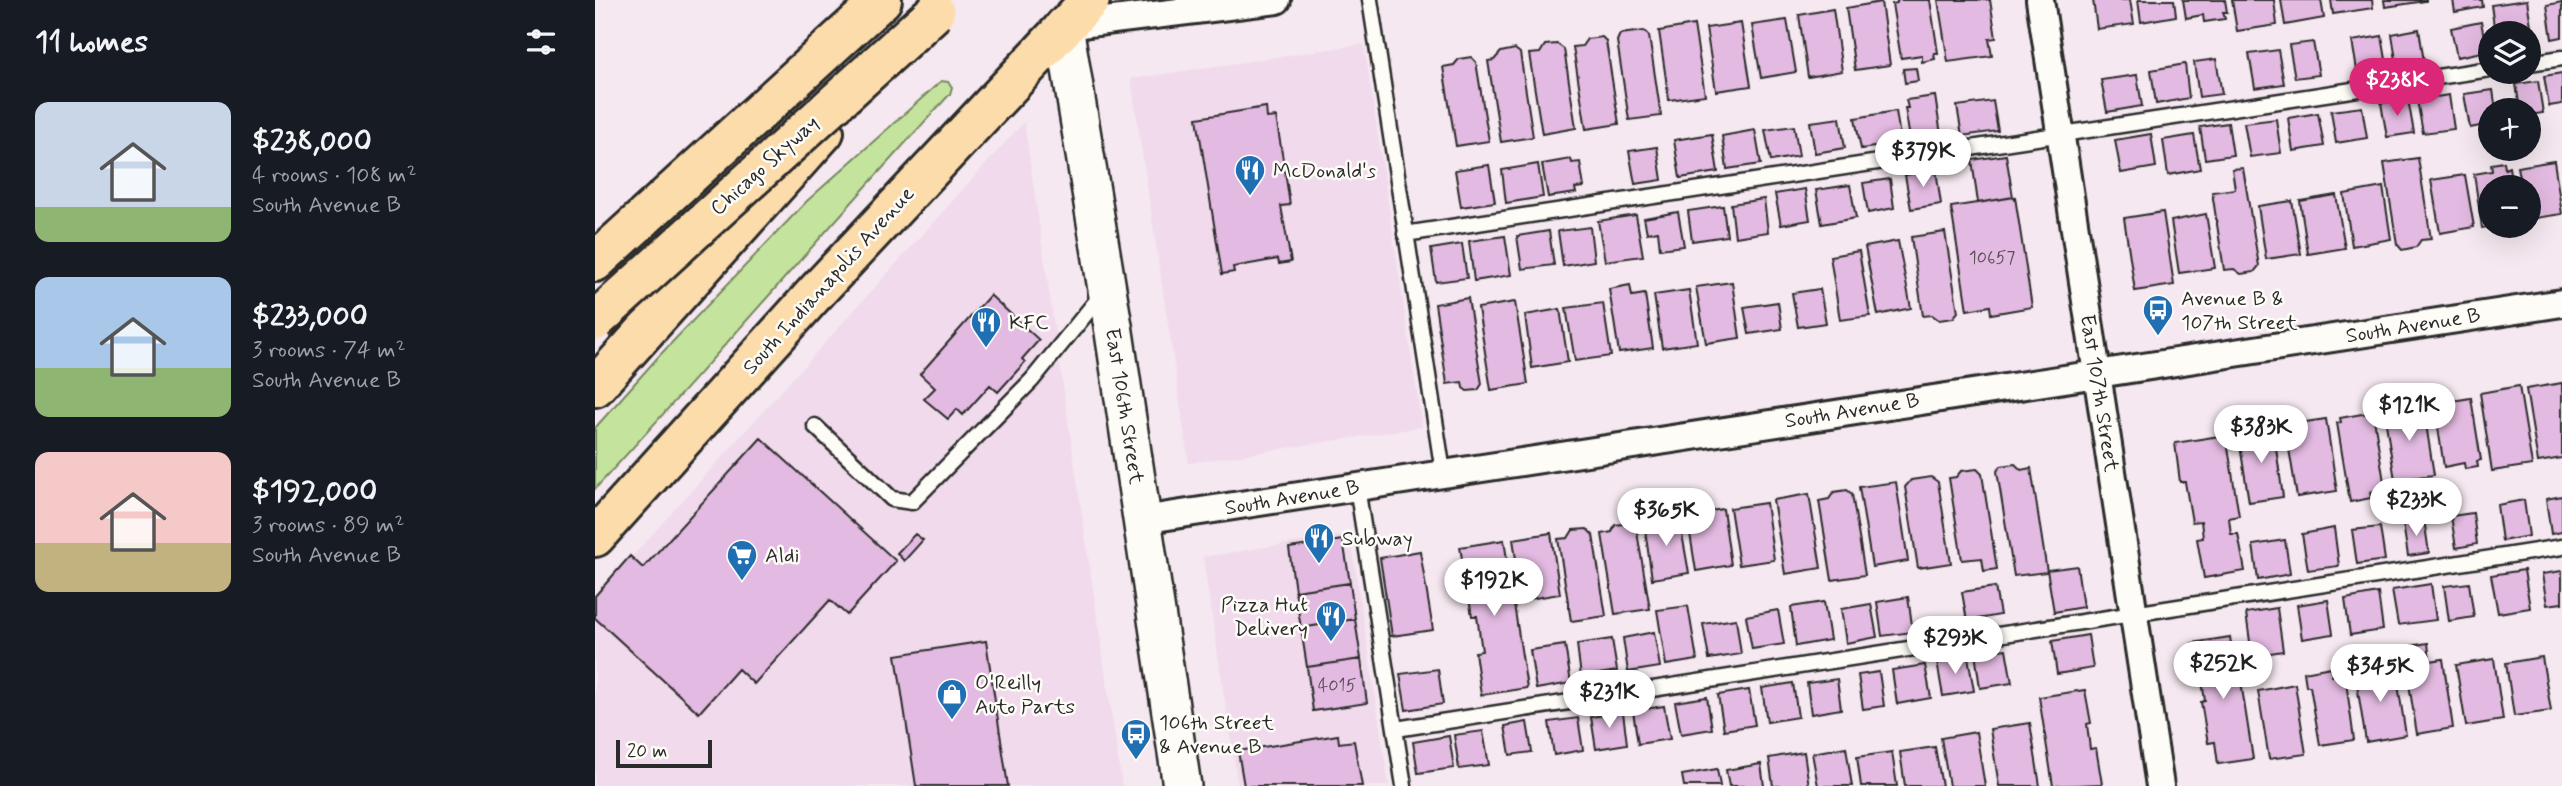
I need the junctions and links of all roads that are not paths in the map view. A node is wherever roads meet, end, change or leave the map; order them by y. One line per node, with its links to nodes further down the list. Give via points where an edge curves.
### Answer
1 (1277, 0): 6 (street)
2 (1370, 0): 11 (lane)
3 (2040, 0): 10 (street, East 107th Street)
4 (941, 4): 15 (main road, Chicago Skyway, bridge); 17 (main road)
5 (869, 12): 12 (main road, Chicago Skyway)
6 (1077, 13): 13 (main road, East 106th Street); 22 (main road, South Indianapolis Avenue)
7 (2562, 58): 8 (lane)
8 (2541, 61)
9 (2478, 71): 10 (lane)
10 (2061, 134): 11 (lane); 16 (street, East 107th Street)
11 (1405, 234): 19 (lane)
12 (595, 262)
13 (1106, 290): 18 (lane, via 1032,380 912,502 893,499); 21 (main road, East 106th Street)
14 (2562, 303): 16 (street, South Avenue B)
15 (595, 321)
16 (2097, 373): 19 (street, South Avenue B); 24 (street, East 107th Street)
17 (595, 387)
18 (815, 426)
19 (1443, 472): 20 (street, South Avenue B)
20 (1357, 487): 21 (street, South Avenue B); 25 (lane)
21 (1142, 520): 26 (main road, East 106th Street)
22 (595, 537)
23 (2562, 547): 24 (lane)
24 (2133, 612): 25 (lane); 28 (street, East 107th Street)
25 (1396, 729): 27 (lane)
26 (1182, 786)
27 (1404, 786)
28 (2160, 786)

